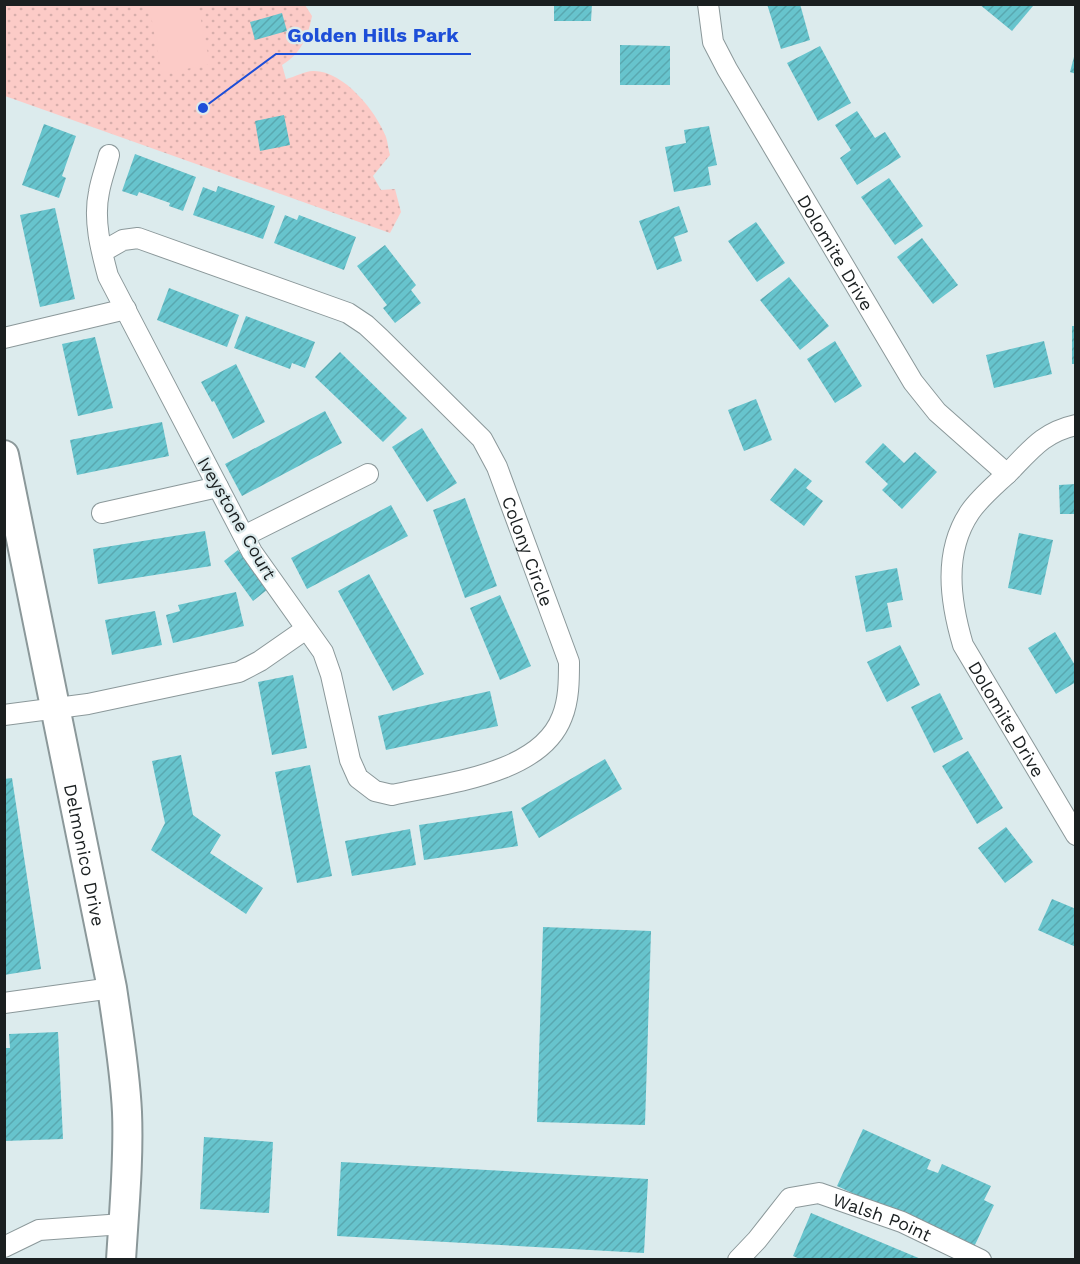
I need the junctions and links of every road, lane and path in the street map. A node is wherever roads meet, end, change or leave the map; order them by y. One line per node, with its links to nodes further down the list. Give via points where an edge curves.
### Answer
1 (708, 4): 9 (street, Dolomite Drive, via 713,42 726,69 913,382 937,412)
2 (109, 155): 3 (street, Iveystone Court, via 97,216)
3 (102, 252): 4 (street, Iveystone Court, via 108,276); 13 (street, Colony Circle, via 123,240 138,238 348,313 366,325 482,439 497,467 569,662 562,717 551,737 503,770 392,795 375,791 358,778 350,760 331,675 323,652)
4 (126, 309): 5 (street); 10 (street, Iveystone Court)
5 (4, 338)
6 (1076, 425): 9 (street, Dolomite Drive, via 1043,438)
7 (4, 455): 14 (street, Delmonico Drive)
8 (368, 474): 12 (street)
9 (1007, 474): 16 (street, Dolomite Drive, via 960,528 953,552 954,615 963,645)
10 (218, 487): 11 (street); 12 (street, Iveystone Court)
11 (102, 513)
12 (244, 536): 13 (street, Iveystone Court)
13 (306, 629): 14 (street, via 239,672)
14 (55, 708): 15 (street); 17 (street, Delmonico Drive)
15 (4, 715)
16 (1076, 835)
17 (112, 988): 18 (street); 19 (street, Delmonico Drive, via 127,1112)
18 (4, 1003)
19 (123, 1224): 20 (street, via 39,1230); 21 (street, Delmonico Drive)
20 (4, 1247)
21 (121, 1260)
22 (738, 1260): 23 (street, Walsh Point, via 790,1198 819,1193 902,1222)
23 (981, 1260)

